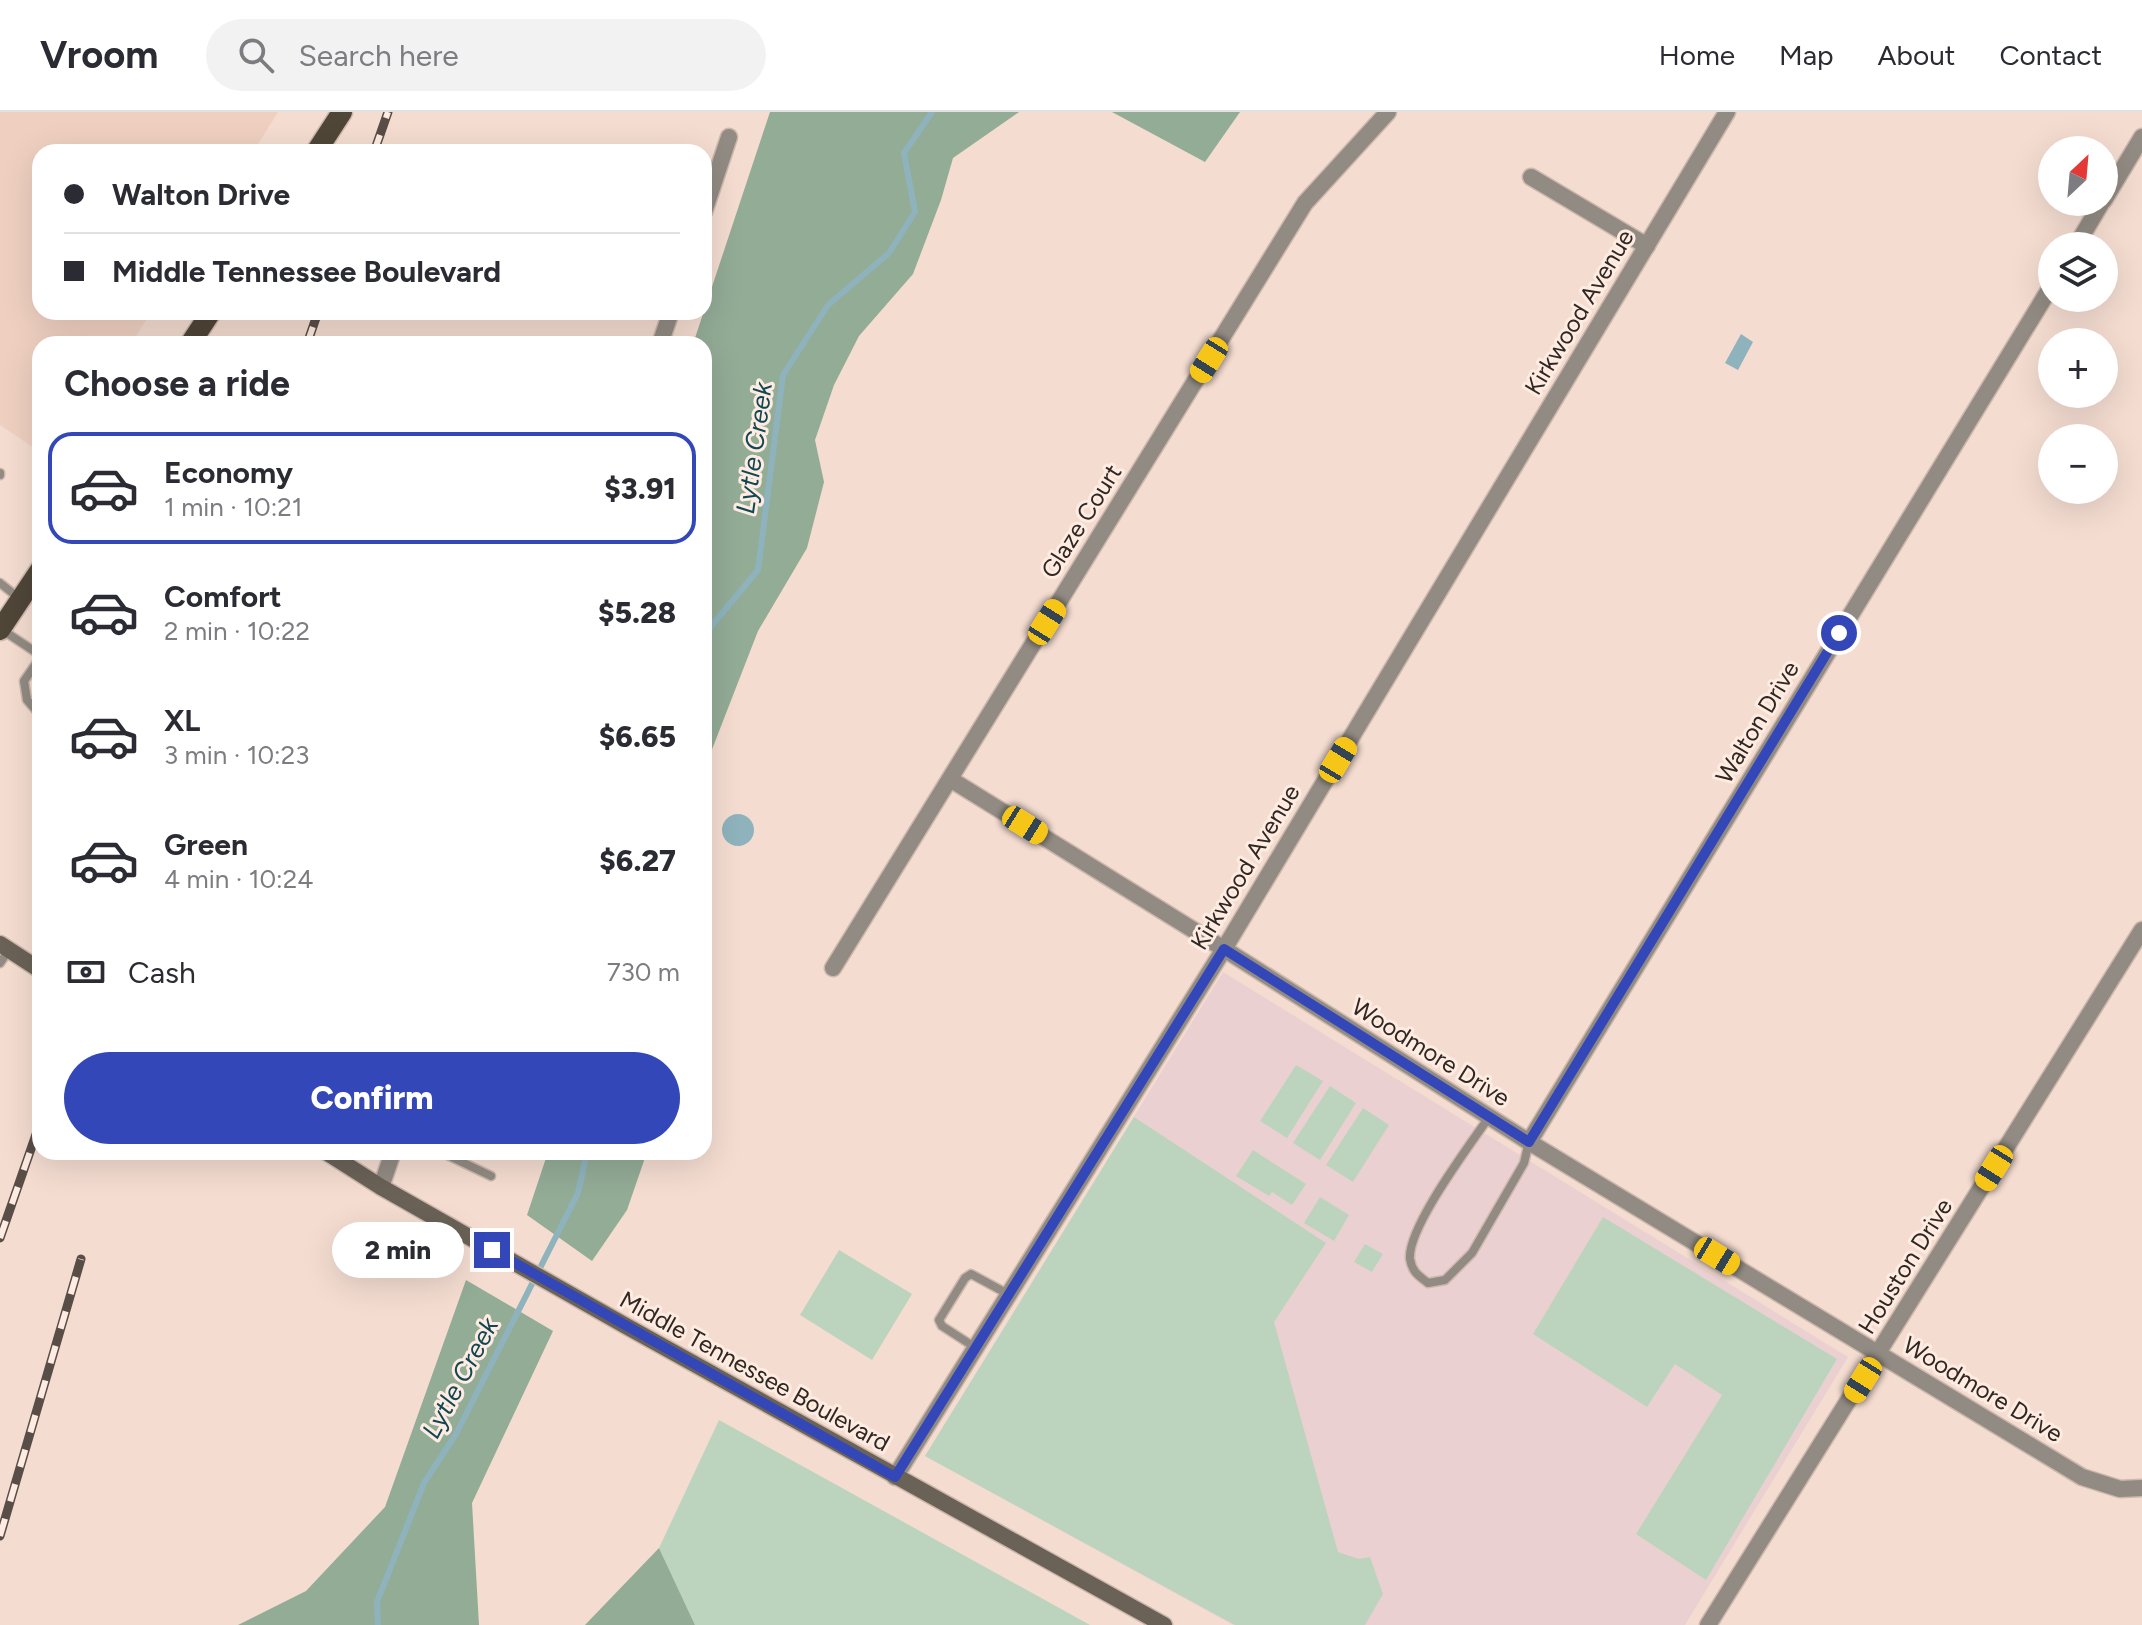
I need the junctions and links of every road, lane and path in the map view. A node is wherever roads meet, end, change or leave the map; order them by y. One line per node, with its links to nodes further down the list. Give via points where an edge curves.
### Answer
1 (342, 112): 6 (main road)
2 (1388, 112): 19 (street, Glaze Court, via 1305,203)
3 (1727, 112): 10 (street, Kirkwood Avenue)
4 (729, 137): 9 (street)
5 (2142, 137): 7 (street)
6 (321, 144)
7 (2118, 176)
8 (1531, 177): 10 (street)
9 (712, 188)
10 (1647, 246): 21 (street, Kirkwood Avenue)
11 (2038, 308): 26 (street, Walton Drive)
12 (32, 582): 14 (main road)
13 (0, 583): 14 (lane)
14 (20, 599): 15 (main road)
15 (0, 629): 16 (lane)
16 (32, 651)
17 (32, 669): 18 (lane, via 24,681)
18 (32, 706)
19 (950, 779): 21 (street, Woodmore Drive); 24 (street, Glaze Court)
20 (2142, 930): 34 (street, Houston Drive)
21 (1224, 949): 25 (street, Woodmore Drive); 32 (street, Kirkwood Avenue)
22 (3, 952): 23 (main road)
23 (32, 966)
24 (833, 968)
25 (1489, 1117): 26 (street, Woodmore Drive); 26 (lane, via 1419,1224 1410,1256 1414,1273 1428,1283 1445,1280 1472,1253 1524,1163)
26 (1529, 1142): 34 (street, Woodmore Drive)
27 (339, 1160): 31 (main road, Middle Tennessee Boulevard)
28 (390, 1160): 31 (street)
29 (458, 1160): 30 (lane)
30 (491, 1176)
31 (381, 1187): 35 (main road, Middle Tennessee Boulevard)
32 (1009, 1294): 33 (street, Kirkwood Avenue); 33 (lane, via 971,1274 939,1320)
33 (976, 1348): 35 (street, Kirkwood Avenue)
34 (1879, 1354): 36 (street, Woodmore Drive, via 2082,1477 2120,1489); 38 (street, Houston Drive)
35 (895, 1477): 37 (main road, Middle Tennessee Boulevard)
36 (2142, 1488)
37 (1164, 1625)
38 (1708, 1625)

